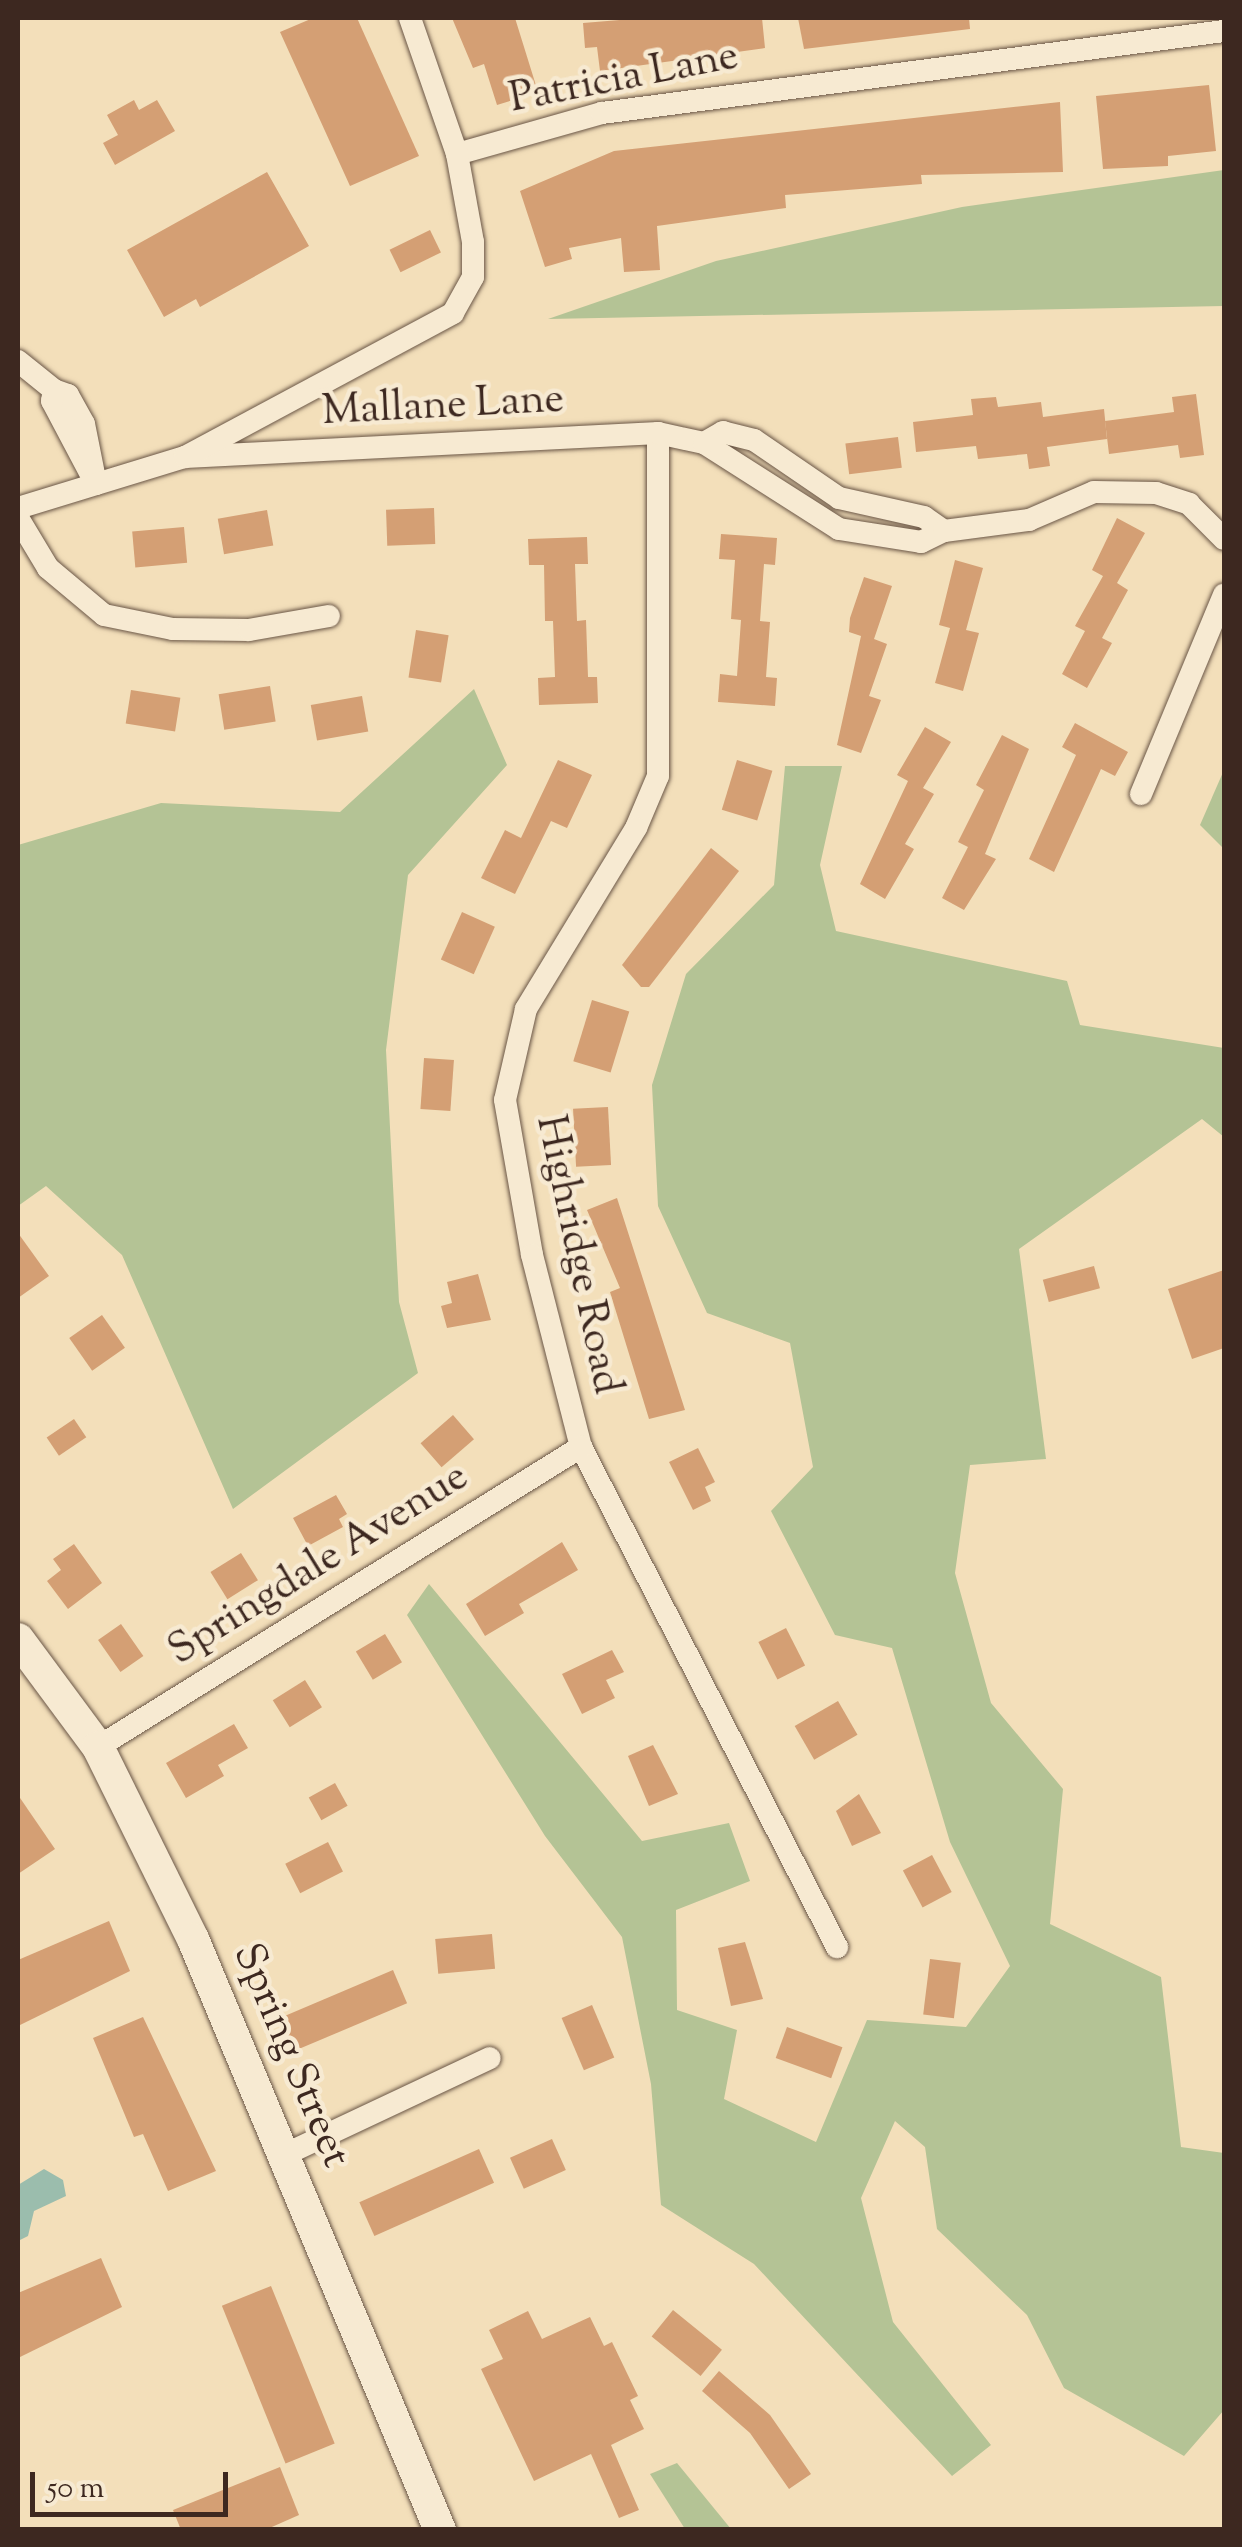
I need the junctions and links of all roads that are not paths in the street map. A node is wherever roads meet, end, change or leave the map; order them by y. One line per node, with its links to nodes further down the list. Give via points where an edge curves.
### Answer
1 (410, 18): 3 (street, Mallane Lane)
2 (1224, 31): 3 (street, Patricia Lane, via 602,113)
3 (457, 154): 7 (street, Mallane Lane, via 473,277 453,313)
4 (18, 361): 8 (street, via 68,395 84,424)
5 (658, 433): 6 (street, Mallane Lane); 7 (street, Mallane Lane); 16 (street, Highridge Road, via 658,776 636,828 526,1009 505,1100 532,1255)
6 (704, 443): 11 (street, Mallane Lane, via 724,432 754,440 839,498 924,517); 11 (street, Mallane Lane, via 839,529 921,542)
7 (185, 457): 8 (street, Mallane Lane)
8 (96, 484): 9 (street, Mallane Lane)
9 (18, 508)
10 (18, 518): 14 (street, via 48,568 104,615 173,629 249,630)
11 (944, 531): 12 (street, Mallane Lane, via 1029,520 1094,492 1156,493 1189,504)
12 (1224, 539)
13 (1224, 594): 15 (street)
14 (330, 616)
15 (1141, 794)
16 (580, 1448): 18 (street, Springdale Avenue); 19 (street, Highridge Road)
17 (18, 1639): 18 (main road, Spring Street)
18 (98, 1747): 21 (main road, Spring Street)
19 (837, 1948)
20 (490, 2058): 21 (street)
21 (286, 2154): 22 (main road, Spring Street)
22 (440, 2529)

